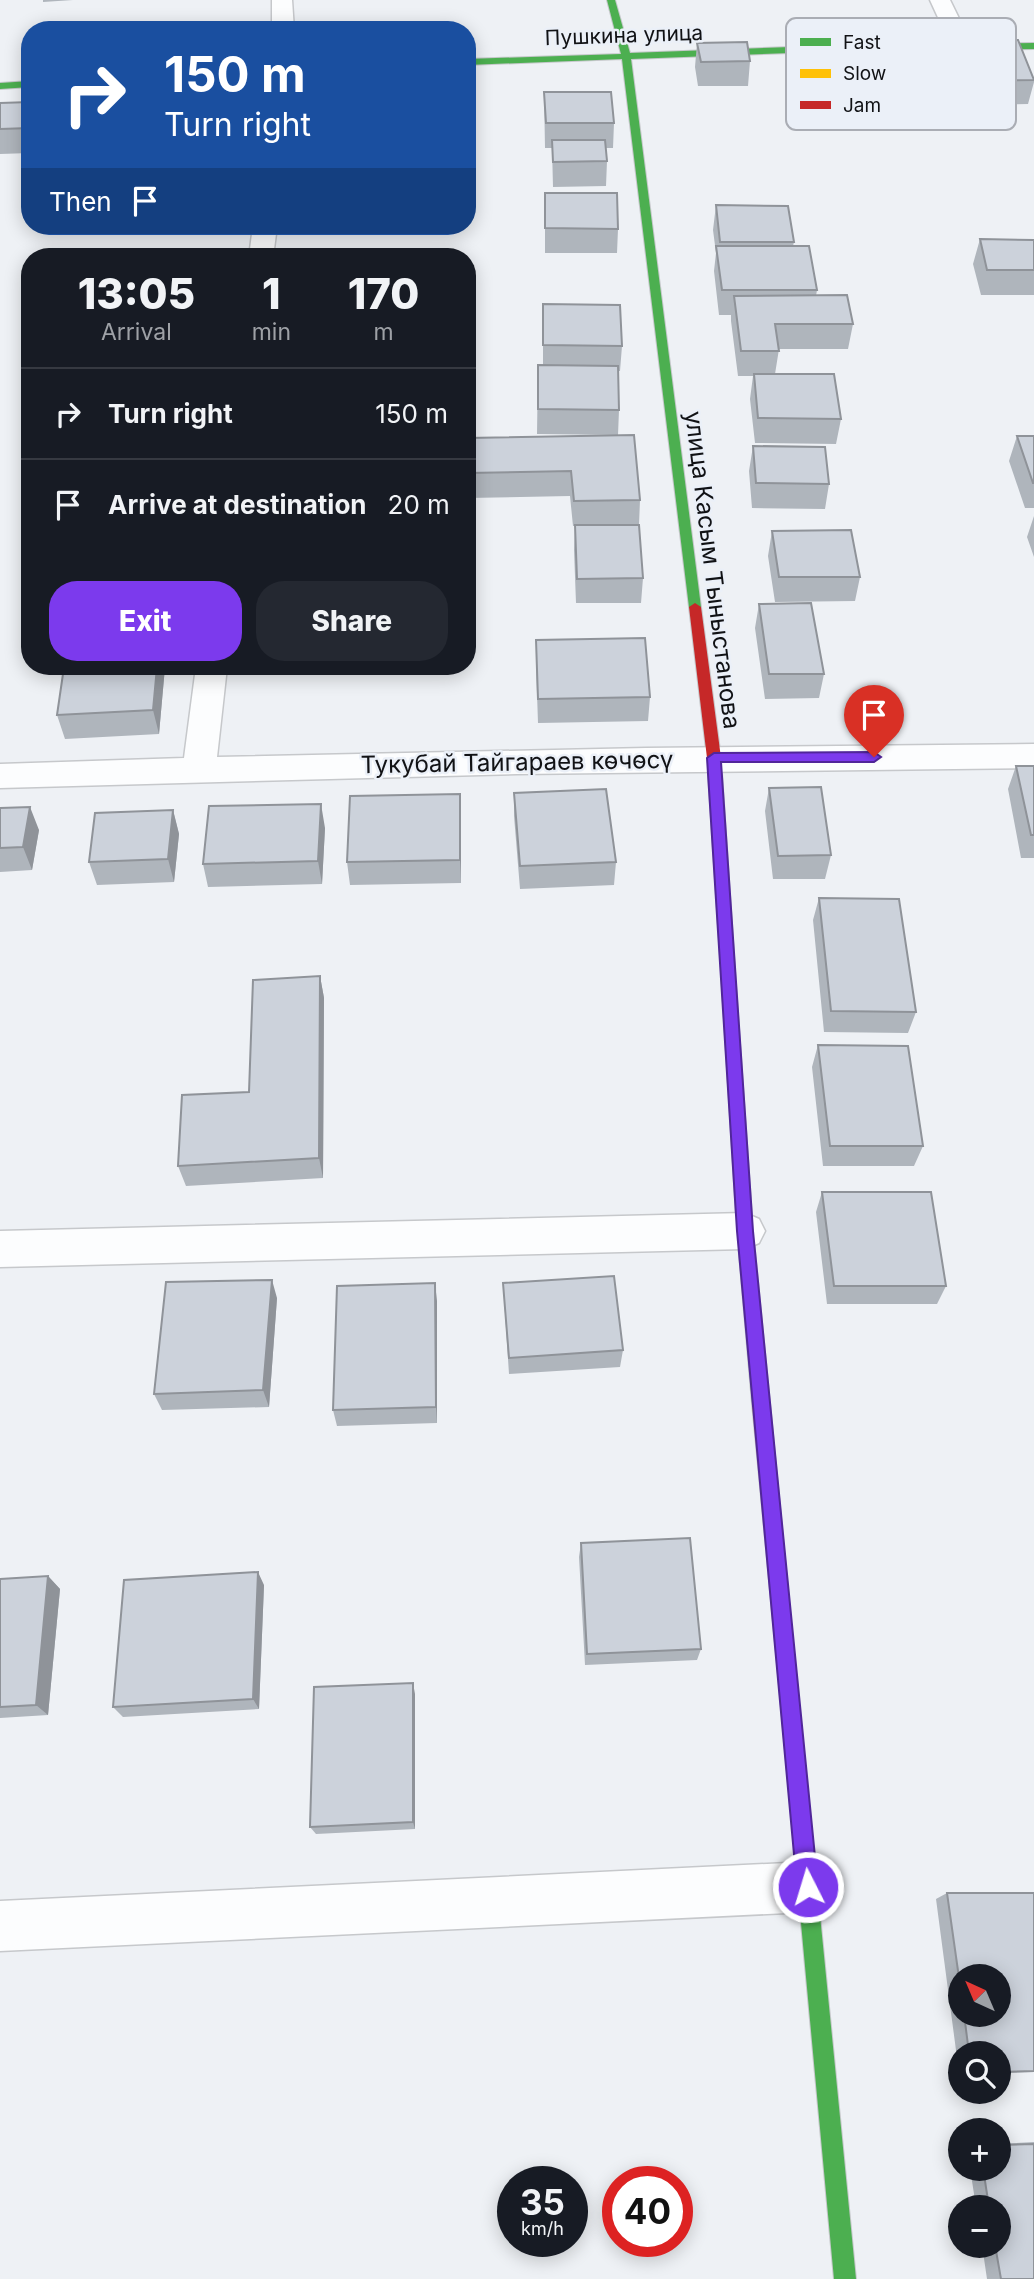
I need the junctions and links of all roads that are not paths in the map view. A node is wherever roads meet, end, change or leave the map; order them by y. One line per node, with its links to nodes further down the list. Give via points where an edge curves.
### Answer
1 (282, 0): 5 (street)
2 (611, 0): 9 (main road, улица Касым Тыныстанова)
3 (940, 0): 4 (street)
4 (948, 18)
5 (283, 21)
6 (1016, 46): 7 (main road, Пушкина улица)
7 (1034, 46)
8 (786, 51): 9 (main road, Пушкина улица)
9 (626, 56): 10 (main road, Пушкина улица); 15 (main road, улица Касым Тыныстанова)
10 (476, 62)
11 (21, 85): 12 (main road)
12 (0, 86)
13 (210, 675): 16 (street)
14 (1034, 757): 15 (street, Тукубай Тайгараев көчөсү)
15 (714, 758): 16 (street, Тукубай Тайгараев көчөсү); 18 (main road, улица Касым Тыныстанова)
16 (199, 769): 17 (street, Тукубай Тайгараев көчөсү)
17 (0, 776)
18 (745, 1231): 19 (street); 20 (main road, улица Касым Тыныстанова)
19 (0, 1249)
20 (808, 1887): 21 (street); 22 (main road, улица Касым Тыныстанова)
21 (0, 1926)
22 (845, 2279)

